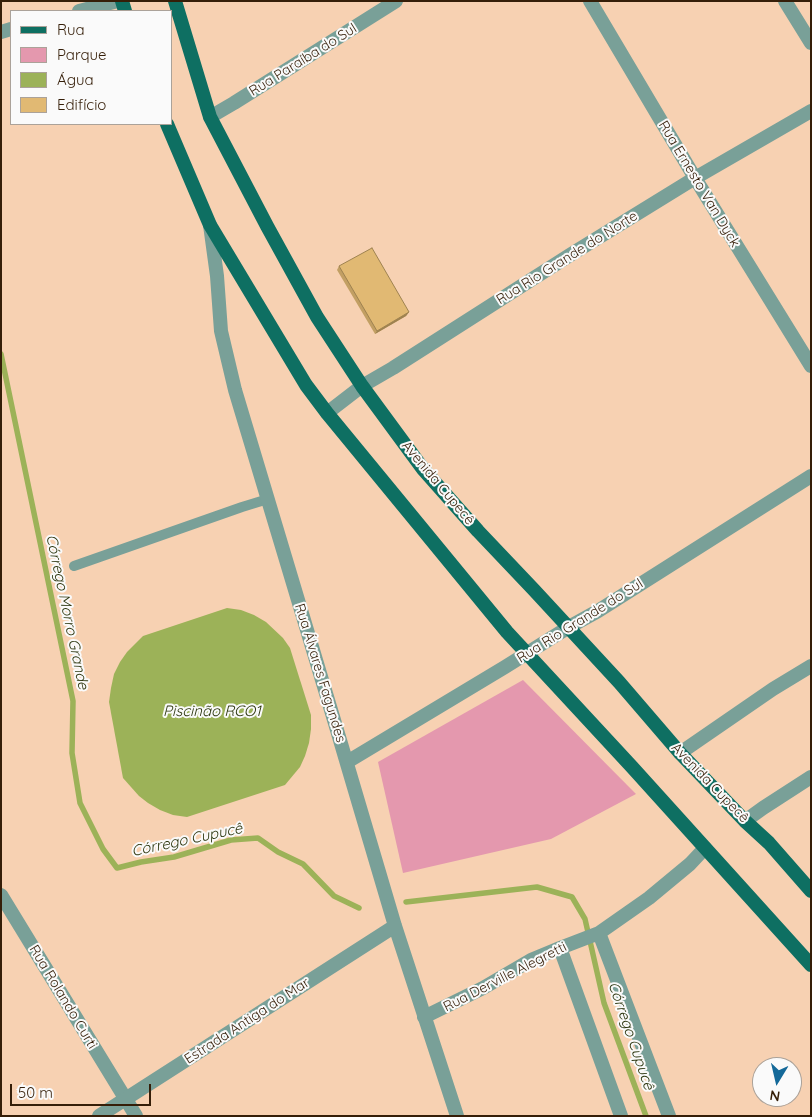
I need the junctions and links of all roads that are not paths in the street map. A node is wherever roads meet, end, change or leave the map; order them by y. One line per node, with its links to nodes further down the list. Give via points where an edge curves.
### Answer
1 (118, 1): 6 (street)
2 (175, 1): 9 (main road, Avenida Cupecê)
3 (590, 1): 11 (street, Rua Ernesto Van Dyck)
4 (786, 1): 7 (street)
5 (392, 2): 9 (street, Rua Paraíba do Sul)
6 (83, 10)
7 (811, 44)
8 (811, 111): 11 (street, Rua Rio Grande do Norte)
9 (210, 117): 14 (main road, Avenida Cupecê, via 317,317)
10 (167, 125): 12 (main road)
11 (695, 178): 13 (street, Rua Ernesto Van Dyck); 14 (street, Rua Rio Grande do Norte)
12 (210, 225): 15 (main road, via 306,385); 17 (street, Rua Álvares Fagundes, via 221,331)
13 (811, 366)
14 (362, 386): 15 (street, Rua Rio Grande do Norte); 19 (main road, Avenida Cupecê, via 422,469)
15 (327, 413): 20 (main road)
16 (811, 476): 19 (street, Rua Rio Grande do Sul)
17 (268, 499): 18 (lane); 23 (street, Rua Álvares Fagundes)
18 (74, 566)
19 (569, 627): 20 (street, Rua Rio Grande do Sul); 22 (main road, Avenida Cupecê)
20 (526, 654): 23 (street, Rua Rio Grande do Sul); 26 (main road)
21 (811, 666): 22 (street)
22 (680, 753): 25 (main road, Avenida Cupecê)
23 (347, 762): 29 (street, Rua Álvares Fagundes)
24 (811, 778): 25 (street)
25 (746, 821): 27 (main road, Avenida Cupecê)
26 (705, 848): 30 (street, Rua Derville Alegretti, via 649,898); 32 (main road)
27 (811, 891)
28 (1, 895): 34 (street, Rua Rolando Curti)
29 (395, 926): 33 (street, Rua Álvares Fagundes); 34 (street, Estrada Antiga do Mar)
30 (597, 934): 31 (street, Rua Derville Alegretti); 39 (street)
31 (562, 947): 33 (street, Rua Derville Alegretti); 38 (street)
32 (811, 965)
33 (424, 1017): 37 (street, Rua Álvares Fagundes)
34 (126, 1099): 35 (street, Estrada Antiga do Mar); 36 (street, Rua Rolando Curti)
35 (99, 1116)
36 (136, 1116)
37 (457, 1116)
38 (621, 1116)
39 (669, 1116)

